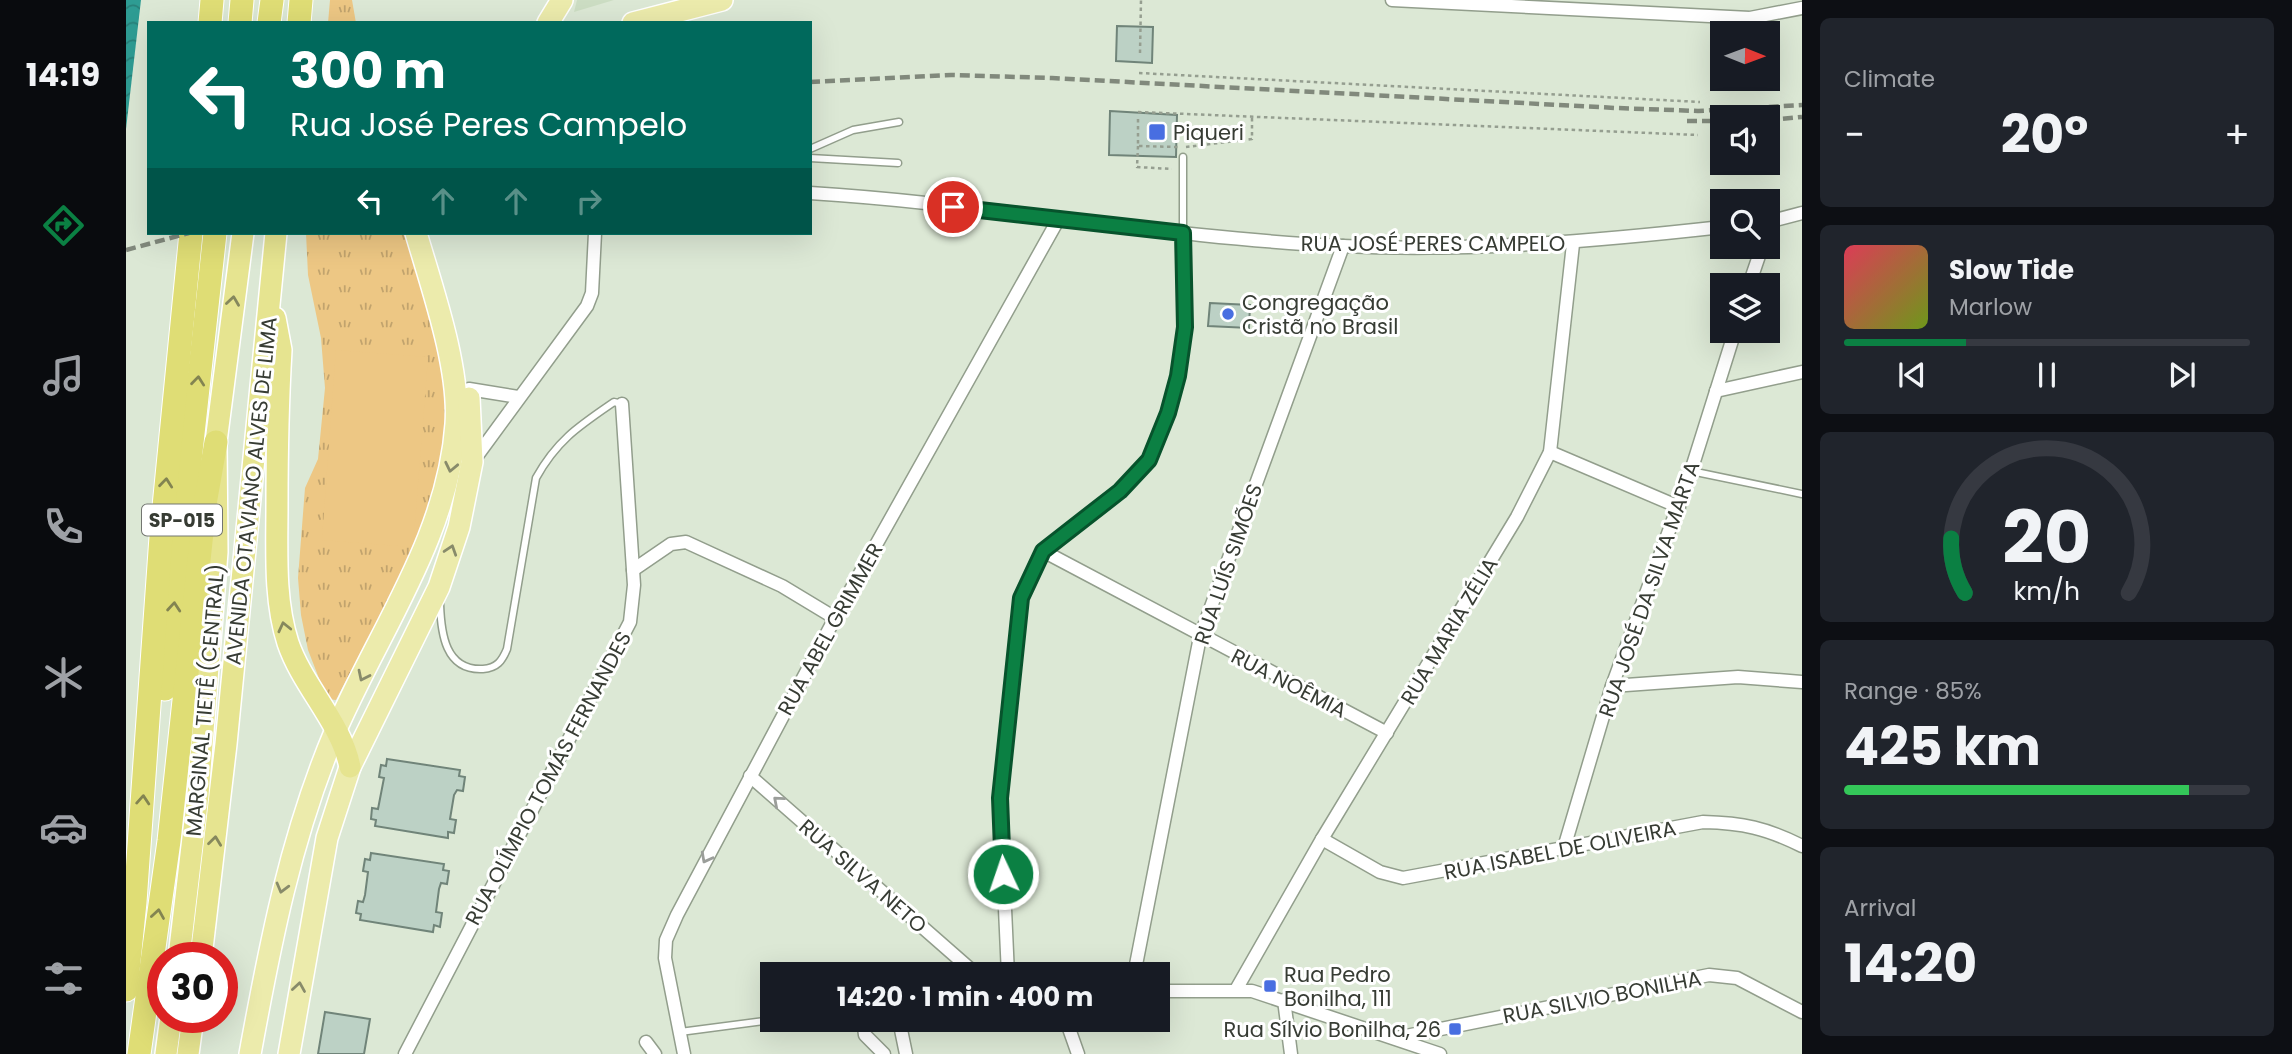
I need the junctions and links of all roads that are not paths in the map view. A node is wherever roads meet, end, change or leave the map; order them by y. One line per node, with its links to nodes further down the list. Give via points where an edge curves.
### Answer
1 (212, 0): 10 (highway)
2 (242, 0): 11 (highway)
3 (260, 0): 12 (highway)
4 (272, 0): 13 (highway)
5 (304, 0): 14 (highway)
6 (562, 0): 15 (main road)
7 (722, 0): 16 (main road)
8 (1392, 0): 9 (street, via 1750,18)
9 (1802, 8)
10 (210, 21)
11 (240, 21)
12 (257, 21)
13 (269, 21)
14 (299, 21)
15 (549, 21)
16 (642, 21)
17 (899, 122): 18 (lane, via 853,130)
18 (812, 148)
19 (1182, 157): 27 (lane)
20 (812, 158): 21 (lane)
21 (898, 163)
22 (812, 193): 24 (street, RUA JOSÉ PERES CAMPELO)
23 (1802, 213): 25 (street)
24 (1058, 220): 27 (street, RUA JOSÉ PERES CAMPELO); 53 (street, RUA ABEL GRIMMER)
25 (1780, 220)
26 (1710, 228): 35 (street, RUA JOSÉ PERES CAMPELO)
27 (1183, 233): 36 (street, RUA JOSÉ PERES CAMPELO); 50 (street, via 1185,327 1178,376 1149,460 1120,491)
28 (191, 235): 60 (highway, SP-015, one-way to 28, via 161,537)
29 (215, 235): 60 (highway, MARGINAL TIETÊ (CENTRAL) / SP-015, one-way to 29, via 168,664)
30 (243, 235): 44 (highway, MARGINAL TIETÊ (CENTRAL), one-way to 30)
31 (276, 235): 37 (highway, AVENIDA OTAVIANO ALVES DE LIMA)
32 (417, 235): 57 (main road, one-way to 57, via 439,310 457,400 453,457 443,503 413,574)
33 (431, 235): 40 (main road)
34 (596, 235): 42 (street, via 587,306)
35 (1573, 244): 36 (street, RUA JOSÉ PERES CAMPELO); 45 (street, RUA MARIA ZÉLIA)
36 (1343, 246): 54 (street, RUA LUÍS SIMÕES)
37 (270, 300): 57 (highway, one-way to 37, via 298,666 281,613 277,563 281,350); 66 (highway, AVENIDA OTAVIANO ALVES DE LIMA, one-way to 37)
38 (1731, 343): 41 (street, RUA JOSÉ DA SILVA MARTA)
39 (1802, 372): 41 (street)
40 (469, 390): 42 (street); 46 (main road)
41 (1716, 391): 47 (street, RUA JOSÉ DA SILVA MARTA)
42 (518, 397): 46 (street)
43 (622, 404): 51 (street, RUA OLÍMPIO TOMÁS FERNANDES); 52 (lane, via 614,402 567,434 536,478 507,649 495,667 462,667 454,660 440,628)
44 (216, 442): 65 (highway, MARGINAL TIETÊ (CENTRAL), via 217,552 198,795); 84 (highway, one-way to 44)
45 (1550, 452): 49 (street); 58 (street, RUA MARIA ZÉLIA, via 1517,517)
46 (472, 462): 52 (main road, one-way to 46, via 459,527)
47 (1691, 471): 48 (lane); 49 (street, RUA JOSÉ DA SILVA MARTA)
48 (1802, 495)
49 (1679, 507): 56 (street, RUA JOSÉ DA SILVA MARTA)
50 (1043, 551): 54 (street, RUA NOÊMIA); 68 (street, via 1021,598 1000,798)
51 (633, 570): 53 (street, via 671,544 686,542 782,586); 89 (street, RUA OLÍMPIO TOMÁS FERNANDES, via 631,622)
52 (439, 587): 59 (main road)
53 (835, 618): 61 (street, RUA ABEL GRIMMER)
54 (1200, 637): 58 (street, RUA NOÊMIA); 69 (street, RUA LUÍS SIMÕES)
55 (1802, 682): 56 (street, via 1738,677)
56 (1612, 686): 64 (street, RUA JOSÉ DA SILVA MARTA)
57 (335, 732): 59 (highway); 87 (main road, one-way to 87, via 286,874)
58 (1387, 733): 62 (street, RUA MARIA ZÉLIA)
59 (350, 767): 88 (main road, one-way to 59, via 327,838)
60 (145, 771): 71 (highway, SP-015, one-way to 60)
61 (750, 776): 67 (street, RUA SILVA NETO, one-way to 61); 76 (street, RUA ABEL GRIMMER, one-way to 76, via 666,940 668,984)
62 (1322, 839): 64 (street, RUA ISABEL DE OLIVEIRA, via 1380,872 1403,878); 70 (street, RUA MARIA ZÉLIA)
63 (1802, 846): 64 (street, RUA ISABEL DE OLIVEIRA, via 1767,829 1703,822)
64 (1564, 848)
65 (181, 942)
66 (203, 942)
67 (962, 962)
68 (1007, 962)
69 (1137, 962)
70 (1237, 988): 72 (street); 73 (street)
71 (126, 990)
72 (1170, 990)
73 (1284, 1000): 82 (street); 95 (street)
74 (1802, 1012): 82 (street, RUA SILVIO BONILHA, via 1737,978 1709,975)
75 (760, 1022): 76 (lane)
76 (679, 1032): 91 (street, RUA ABEL GRIMMER)
77 (865, 1032): 92 (street)
78 (901, 1032): 93 (street)
79 (1072, 1032): 94 (street)
80 (169, 1033): 85 (highway)
81 (191, 1033): 86 (highway)
82 (1396, 1038): 96 (street)
83 (646, 1042): 90 (street)
84 (139, 1054)
85 (166, 1054)
86 (188, 1054)
87 (250, 1054)
88 (289, 1054)
89 (405, 1054)
90 (656, 1054)
91 (684, 1054)
92 (884, 1054)
93 (906, 1054)
94 (1078, 1054)
95 (1291, 1054)
96 (1440, 1054)

